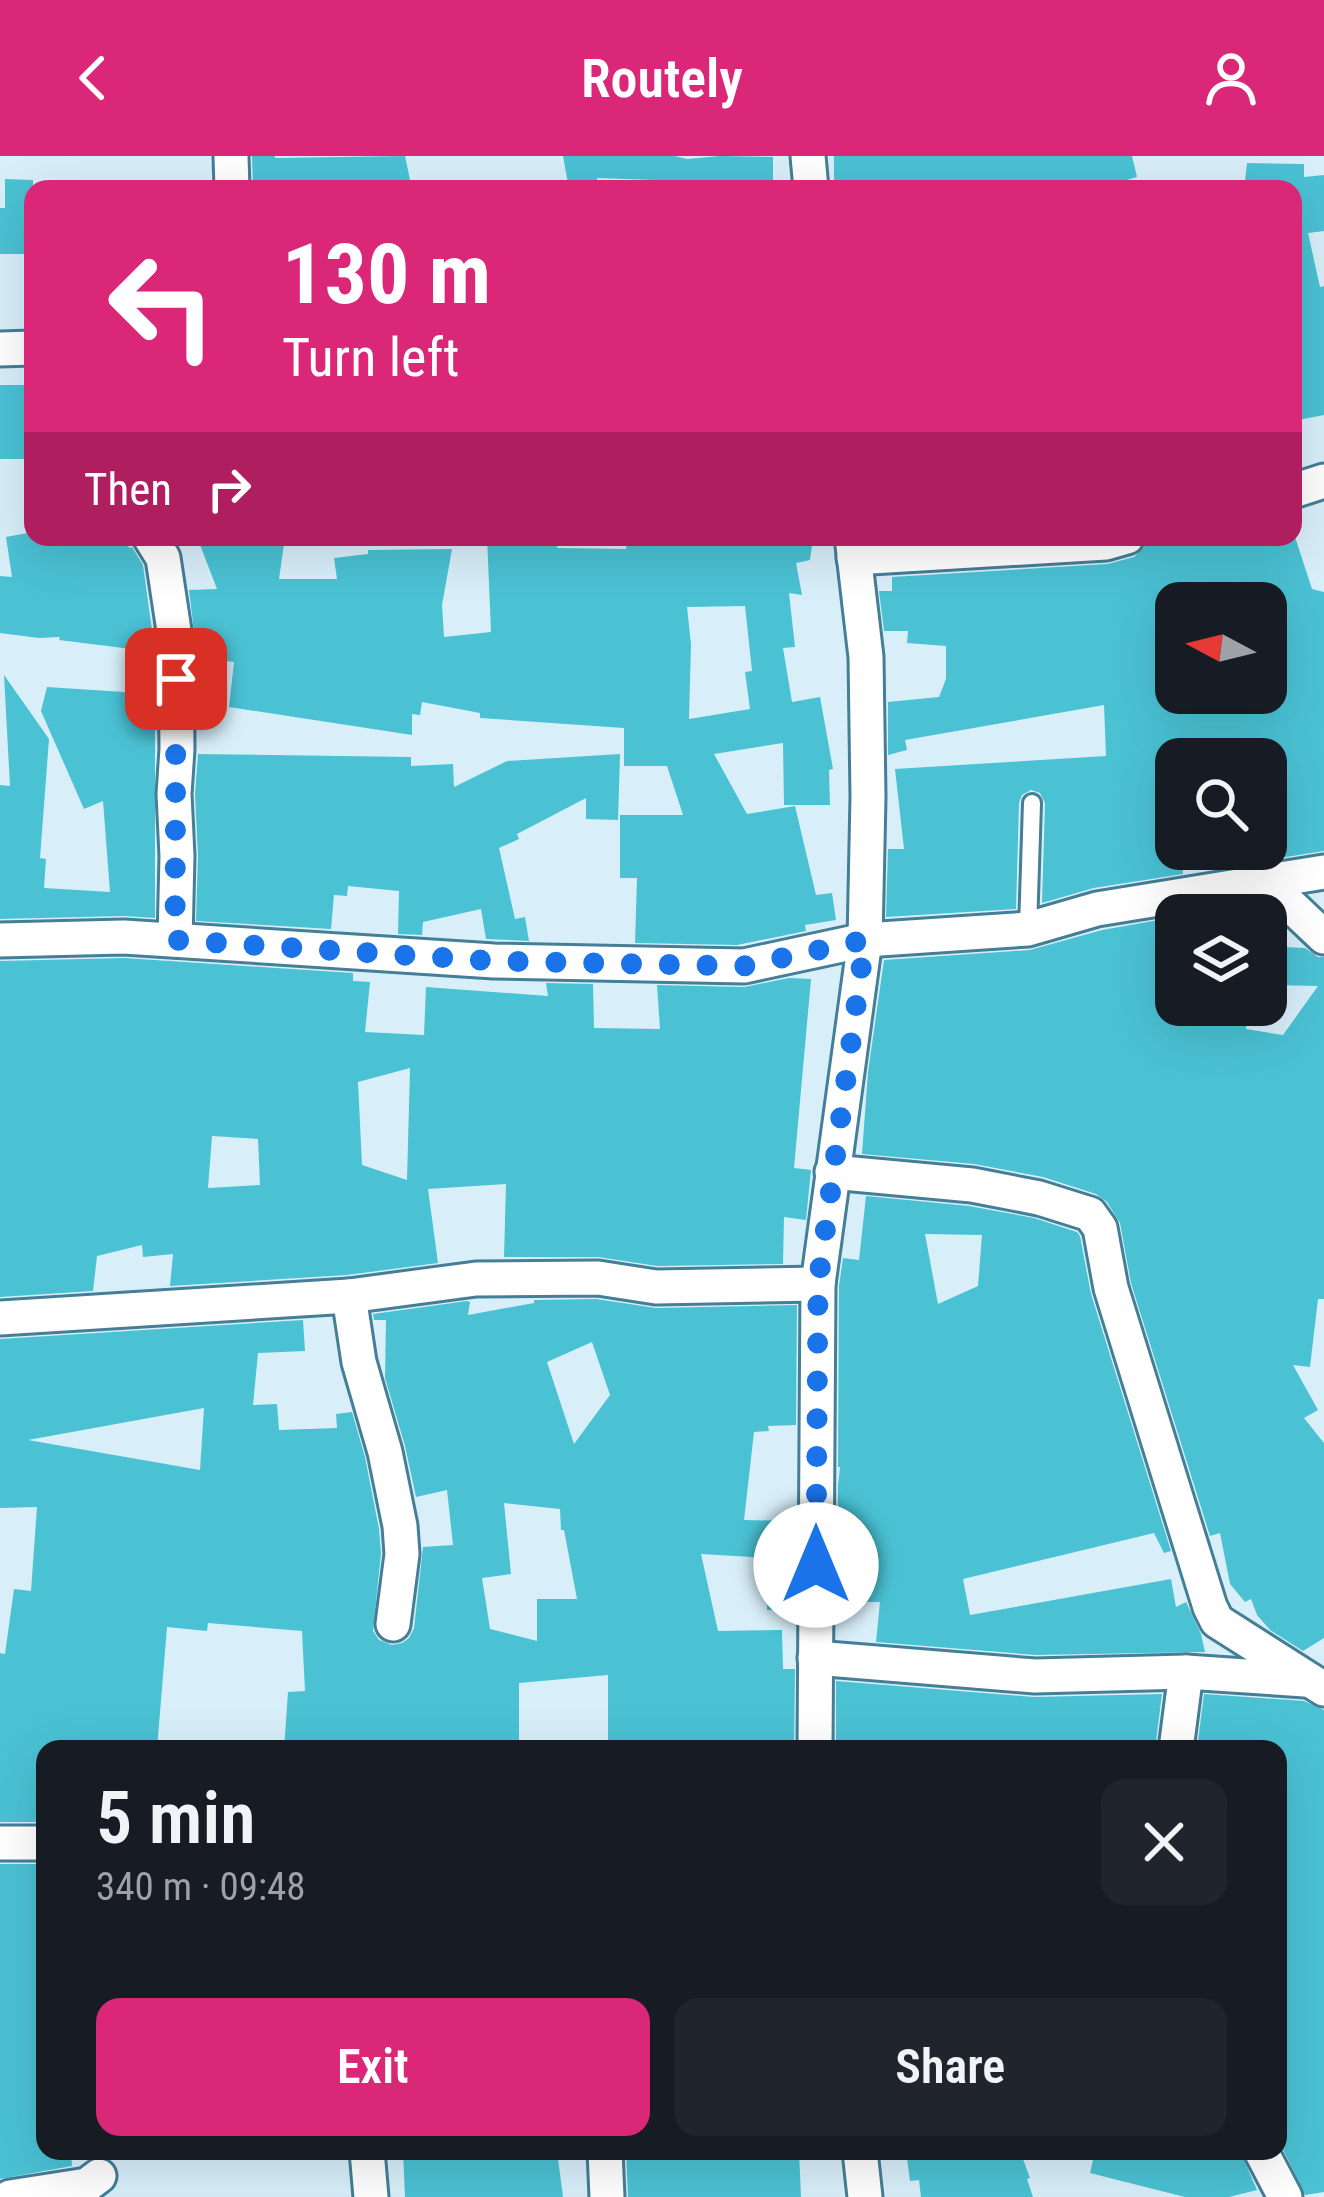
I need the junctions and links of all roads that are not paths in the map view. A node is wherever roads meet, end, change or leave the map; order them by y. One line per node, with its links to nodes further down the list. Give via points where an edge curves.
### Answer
1 (155, 546): 10 (street, via 176,644)
2 (954, 546): 3 (street)
3 (853, 548): 11 (street, via 866,657)
4 (1032, 802): 7 (lane)
5 (1324, 872): 6 (street)
6 (1266, 882): 7 (street, via 1097,909); 8 (street)
7 (1028, 929): 11 (street)
8 (1324, 938)
9 (0, 940): 10 (street)
10 (175, 940): 11 (street, via 494,961 744,966)
11 (865, 940): 12 (street)
12 (832, 1172): 13 (street); 19 (street, via 972,1185 1090,1214 1210,1607 1217,1621)
13 (818, 1284): 14 (street, via 476,1279); 17 (street)
14 (349, 1295): 15 (street); 16 (street, via 400,1526)
15 (0, 1318)
16 (393, 1624)
17 (815, 1658): 18 (street, via 1035,1676); 20 (street)
18 (1186, 1672): 19 (street); 21 (street)
19 (1318, 1684)
20 (815, 1740)
21 (1177, 1740)
22 (0, 1843): 23 (street)
23 (36, 1843)
24 (368, 2160): 30 (street)
25 (606, 2160): 31 (street)
26 (861, 2160): 32 (street)
27 (1266, 2160): 33 (street)
28 (100, 2175): 29 (street, via 87,2185)
29 (10, 2197)
30 (371, 2197)
31 (608, 2197)
32 (866, 2197)
33 (1285, 2197)

